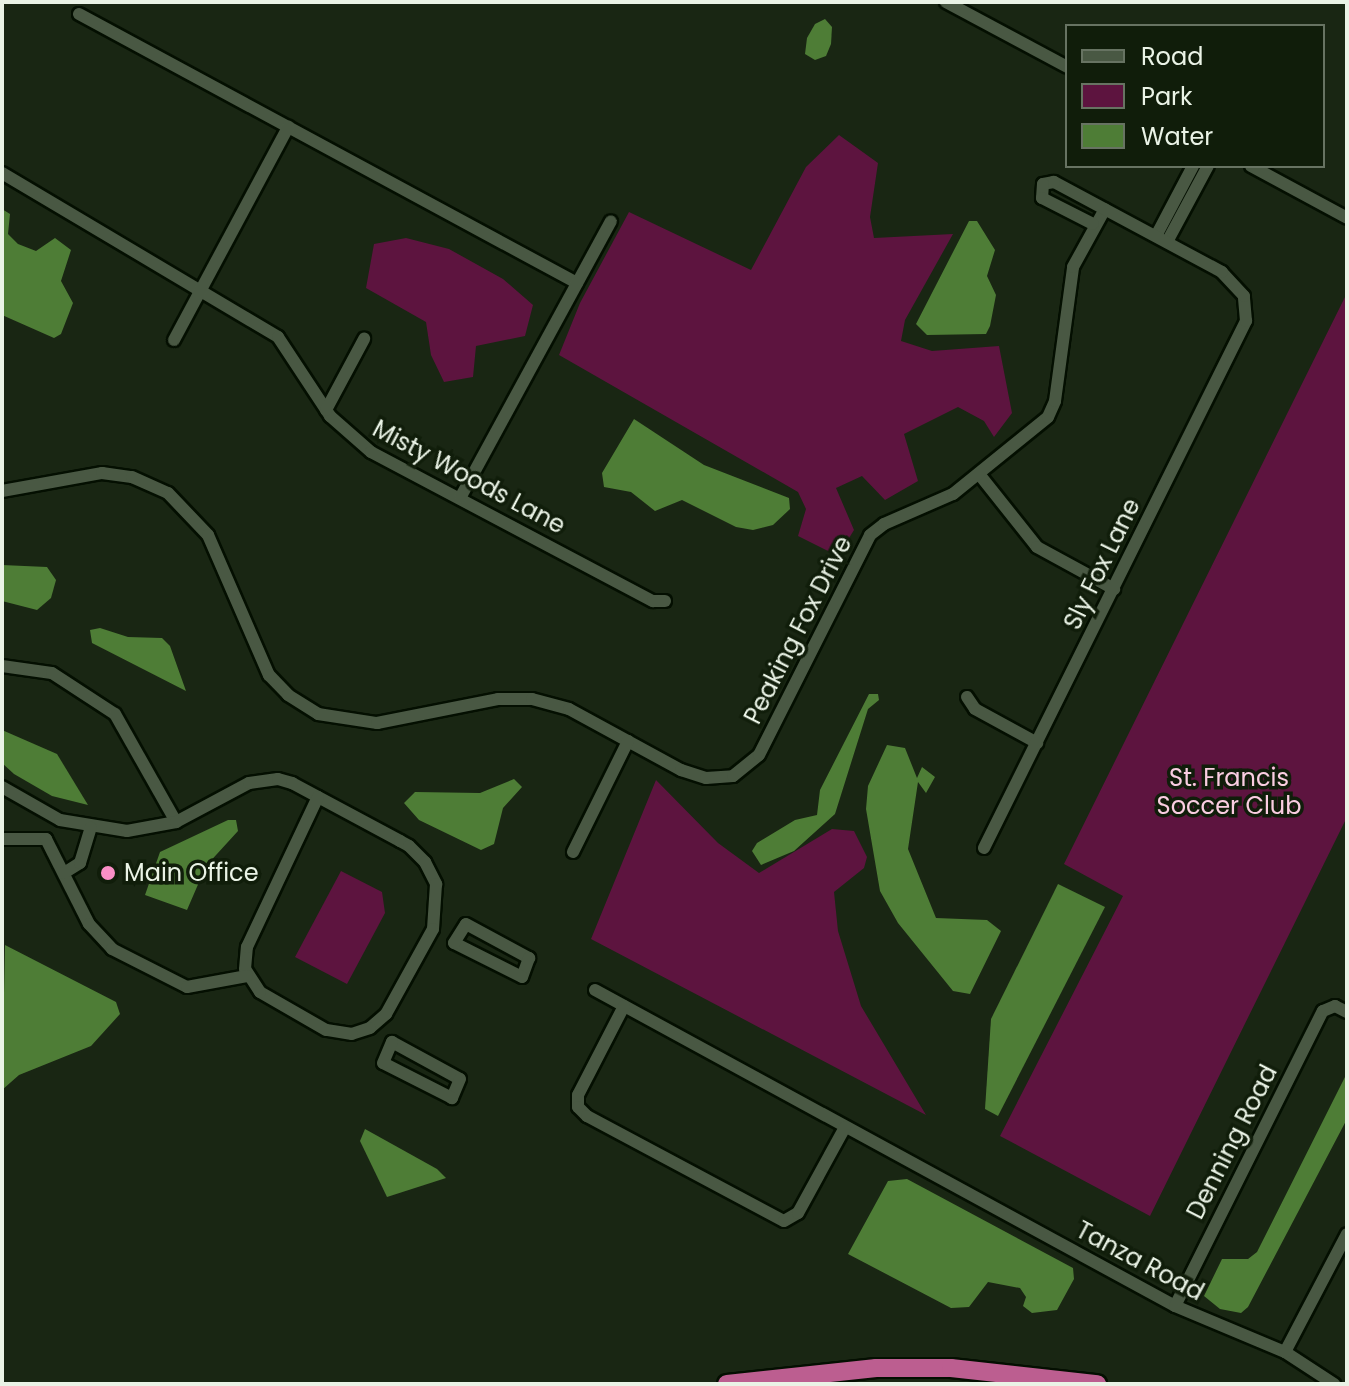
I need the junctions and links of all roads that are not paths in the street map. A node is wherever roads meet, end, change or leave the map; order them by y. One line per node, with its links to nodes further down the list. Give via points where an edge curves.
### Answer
1 (946, 2): 3 (street)
2 (79, 14): 4 (street)
3 (1065, 66)
4 (288, 127): 14 (street); 15 (street)
5 (1192, 168): 13 (street)
6 (1207, 168): 13 (street)
7 (1255, 168): 10 (street)
8 (2, 173): 15 (street, Misty Woods Lane)
9 (1105, 209): 12 (street, Peaking Fox Drive); 12 (street, via 1047,181 1042,198); 13 (street)
10 (1347, 218)
11 (611, 221): 14 (street)
12 (1093, 224): 19 (street, Peaking Fox Drive, via 1073,267 1055,401 1041,424)
13 (1162, 239): 22 (street, Sly Fox Lane, via 1222,272 1244,296 1246,321)
14 (577, 283): 21 (street)
15 (200, 291): 17 (street); 18 (street, Misty Woods Lane, via 278,337)
16 (364, 339): 18 (street)
17 (174, 340)
18 (326, 410): 21 (street, Misty Woods Lane, via 371,452)
19 (979, 474): 22 (street, via 1037,547); 26 (street, Peaking Fox Drive, via 953,494 870,535 752,766 722,778 681,770)
20 (2, 491): 26 (street, Peaking Fox Drive, via 102,473 132,477 168,493 187,508 211,541 269,675 318,714 377,723 498,699 532,699 565,707)
21 (460, 498): 23 (street, Misty Woods Lane, via 653,601)
22 (1114, 589): 27 (street, Sly Fox Lane)
23 (665, 601)
24 (2, 666): 31 (street, via 50,672 115,714)
25 (967, 697): 27 (street, via 975,709)
26 (628, 741): 36 (street)
27 (1037, 743): 35 (street, Sly Fox Lane)
28 (2, 787): 30 (street)
29 (318, 797): 31 (street, via 289,782 263,779); 38 (street, via 417,852 431,872 438,899); 40 (street, via 245,955)
30 (55, 818): 32 (street); 34 (street)
31 (176, 822): 32 (street, via 132,831)
32 (91, 828): 37 (street, via 80,863)
33 (2, 839): 34 (street)
34 (46, 839): 37 (street)
35 (984, 848)
36 (573, 852)
37 (64, 873): 40 (street, via 93,930 118,953 187,987)
38 (431, 933): 39 (street); 44 (street)
39 (453, 942): 39 (street, via 518,979 530,962 465,923)
40 (247, 976): 44 (street, via 260,992 326,1030 352,1034)
41 (595, 990): 42 (street, Tanza Road)
42 (624, 1006): 46 (street, Tanza Road); 46 (street, via 578,1095 578,1107 587,1116 784,1221 798,1213)
43 (1347, 1012): 48 (street, Denning Road, via 1335,1006 1323,1011)
44 (378, 1023): 45 (street)
45 (392, 1042): 45 (street, via 459,1078 452,1098 383,1063)
46 (845, 1127): 48 (street, Tanza Road)
47 (1347, 1234): 49 (street)
48 (1175, 1306): 49 (street, Tanza Road)
49 (1285, 1352): 52 (street, Tanza Road)
50 (727, 1384): 51 (highway, via 876,1368 951,1368)
51 (1097, 1384)
52 (1334, 1384)

